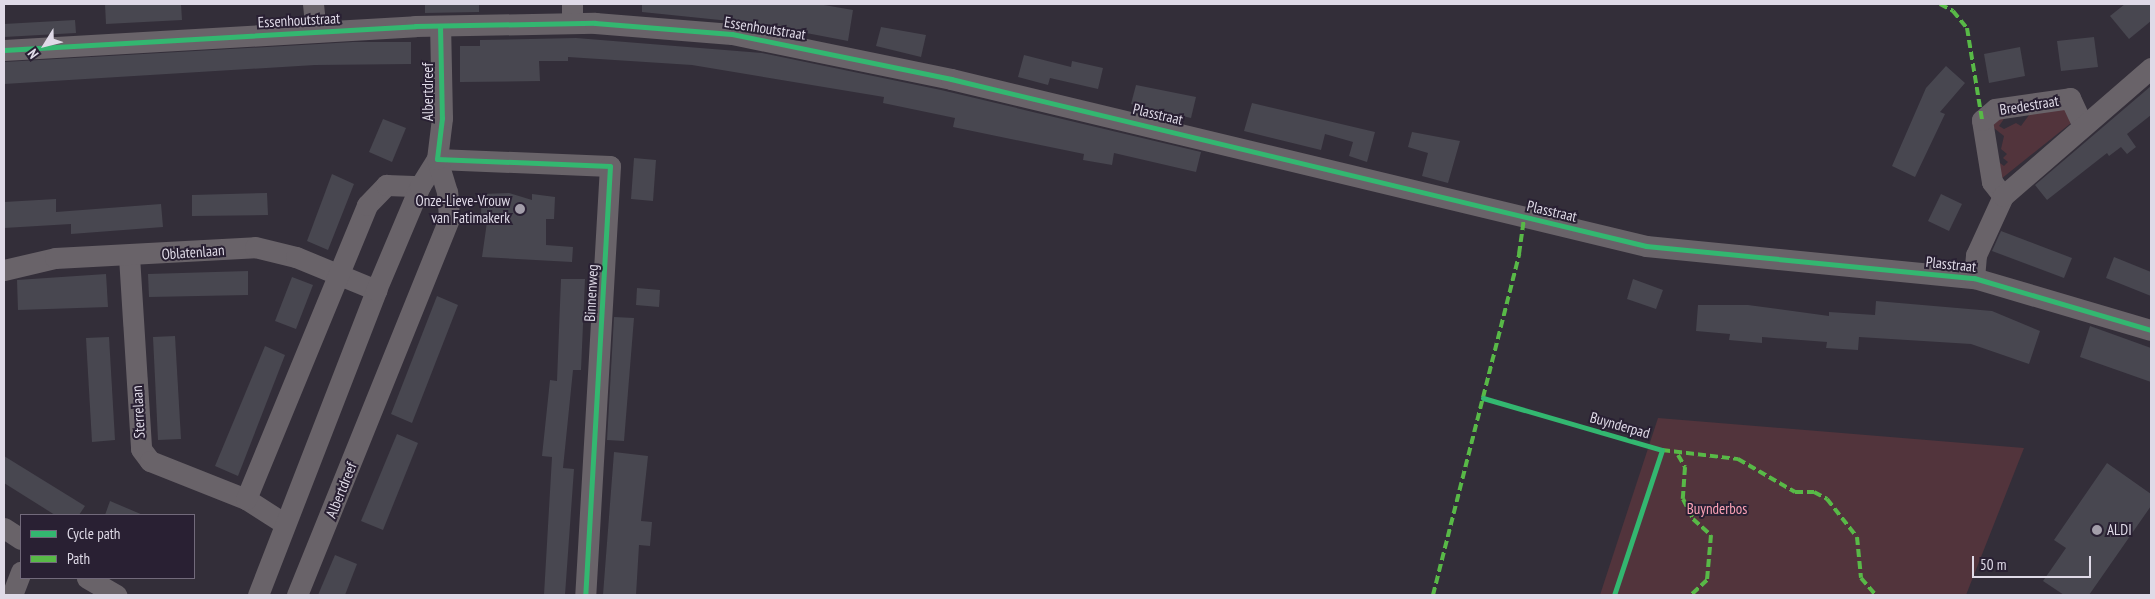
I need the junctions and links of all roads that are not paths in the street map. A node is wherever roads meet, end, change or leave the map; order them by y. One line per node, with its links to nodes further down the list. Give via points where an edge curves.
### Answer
1 (313, 4): 4 (street)
2 (572, 13): 3 (street, Essenhoutstraat); 7 (street, Essenhoutstraat, via 732,34)
3 (440, 26): 4 (street, Essenhoutstraat); 9 (street, Albertdreef, via 442,118)
4 (316, 32): 5 (street, Essenhoutstraat)
5 (4, 50)
6 (2151, 68): 8 (street)
7 (951, 79): 15 (street, Plasstraat, via 1646,246)
8 (2083, 126): 11 (street); 11 (street, Bredestraat, via 2070,98 1995,109 1982,120 1992,182)
9 (437, 159): 10 (street, Albertdreef); 27 (street, Albertdreef, via 447,192 448,218); 28 (street, Binnenweg, via 610,166)
10 (420, 186): 14 (street, via 386,185 367,205); 16 (street, Albertdreef)
11 (2003, 196): 15 (street, via 1976,255)
12 (129, 256): 13 (street, Oblatenlaan, via 55,258); 14 (street, Oblatenlaan, via 255,247 296,256); 18 (street, Sterrelaan, via 141,449 150,461)
13 (4, 270)
14 (340, 276): 16 (street, Oblatenlaan); 18 (street)
15 (1974, 278): 17 (street, Plasstraat)
16 (376, 290): 19 (street, Albertdreef)
17 (2151, 330)
18 (246, 499): 19 (street)
19 (285, 524): 26 (street, Albertdreef)
20 (4, 528): 21 (street)
21 (20, 538)
22 (20, 575): 24 (street)
23 (89, 579): 25 (street)
24 (12, 595)
25 (117, 595)
26 (258, 595)
27 (297, 595)
28 (585, 595)

